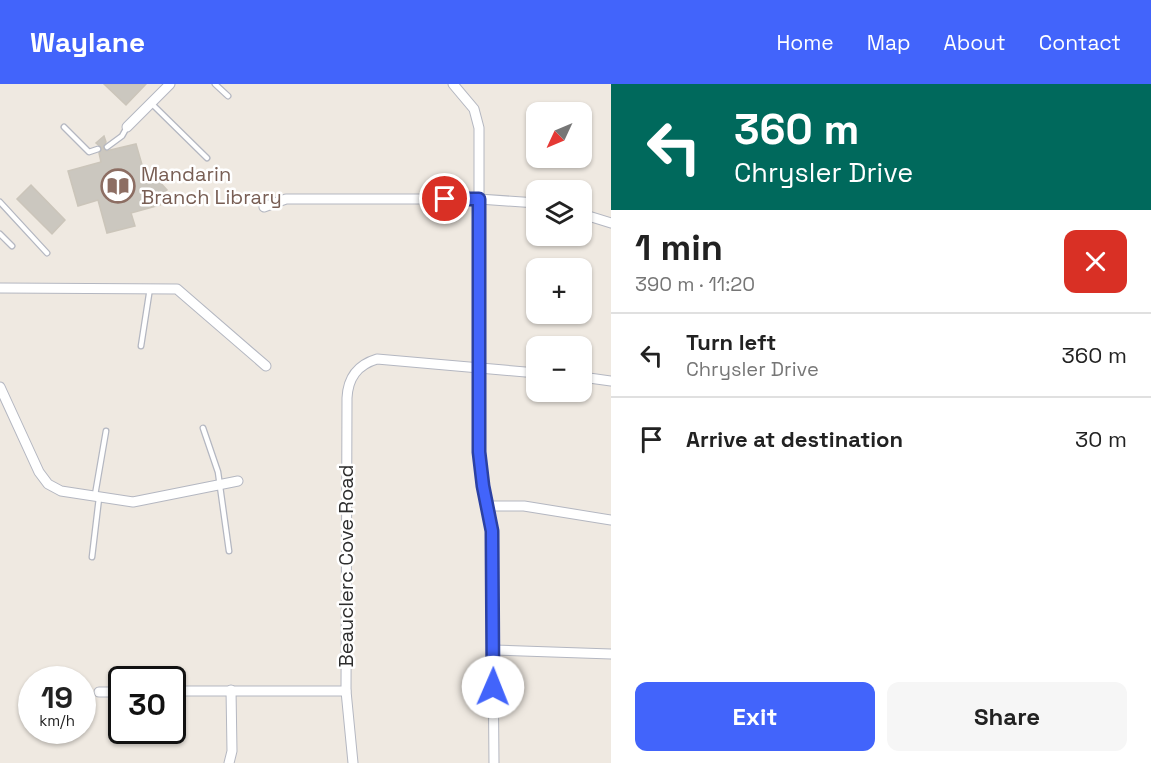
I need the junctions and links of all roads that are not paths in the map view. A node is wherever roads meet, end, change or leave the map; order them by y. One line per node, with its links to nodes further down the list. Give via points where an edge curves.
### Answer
1 (170, 84): 5 (street)
2 (215, 84): 4 (lane)
3 (453, 84): 11 (street, via 478,118)
4 (228, 96)
5 (151, 103): 7 (street); 10 (lane)
6 (64, 127): 9 (lane, via 89,152)
7 (127, 127): 8 (lane)
8 (107, 147)
9 (98, 149)
10 (207, 158)
11 (479, 199): 13 (street); 14 (street, via 286,199); 24 (street)
12 (0, 202): 19 (lane)
13 (526, 202)
14 (264, 207)
15 (592, 217): 16 (street)
16 (611, 223)
17 (0, 234): 18 (lane)
18 (12, 246)
19 (47, 253)
20 (0, 288): 21 (street)
21 (150, 288): 22 (lane); 23 (street, via 183,292)
22 (141, 346)
23 (266, 366)
24 (480, 367): 25 (street); 35 (street, via 479,452); 43 (street, Beauclerc Cove Road, via 384,358 355,371 350,381)
25 (526, 372)
26 (592, 378): 27 (street)
27 (611, 381)
28 (0, 387): 29 (street)
29 (2, 398): 34 (street, via 44,480 61,491)
30 (203, 428): 33 (lane)
31 (106, 431): 34 (lane)
32 (238, 481): 33 (street)
33 (220, 485): 34 (street, via 133,502); 37 (lane)
34 (97, 498): 38 (lane)
35 (488, 506): 36 (street, via 524,506); 39 (street)
36 (611, 520)
37 (229, 551)
38 (92, 557)
39 (494, 650): 40 (street); 48 (street)
40 (611, 654)
41 (231, 690): 42 (street); 43 (street); 46 (street)
42 (186, 691)
43 (346, 691): 47 (street, Beauclerc Cove Road)
44 (99, 692): 45 (street)
45 (108, 692)
46 (229, 763)
47 (353, 763)
48 (494, 763)

